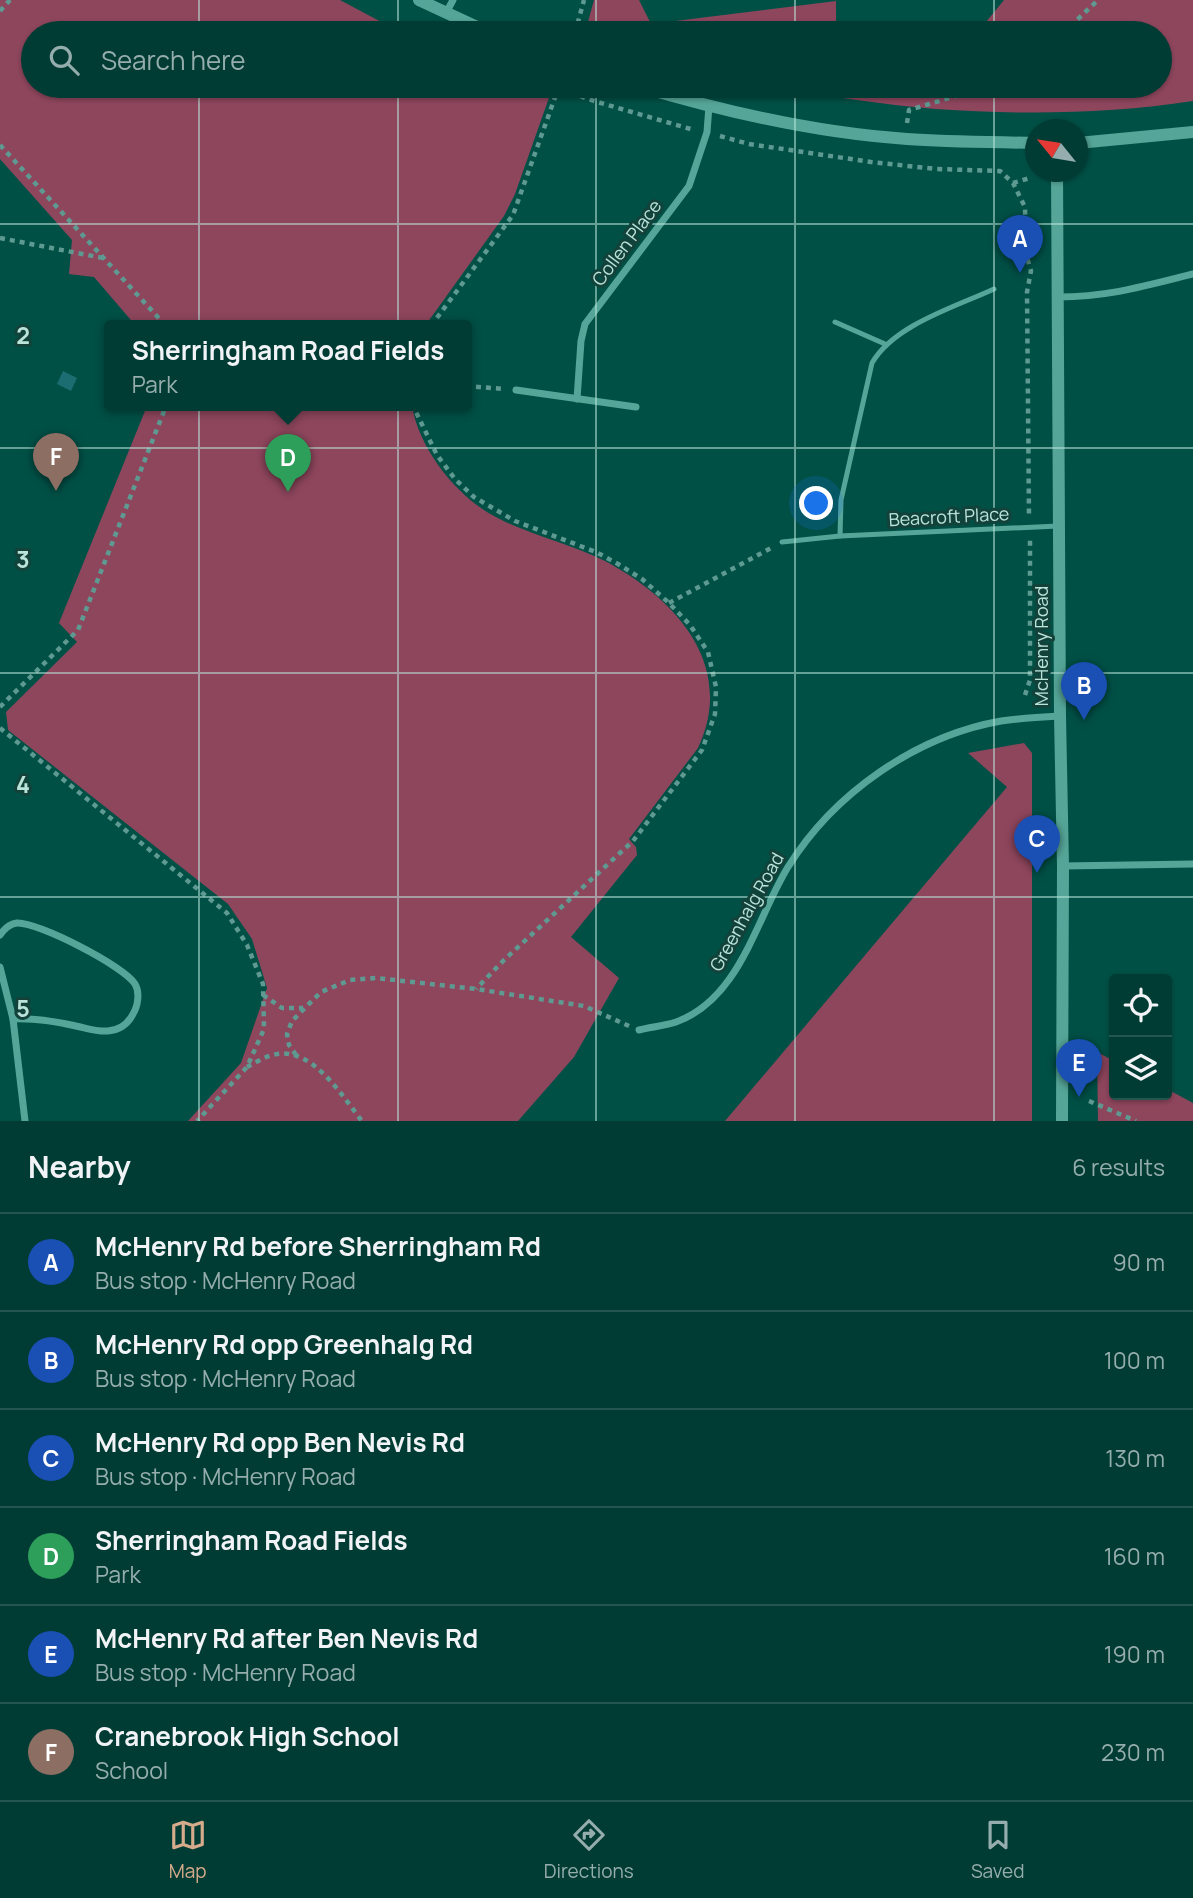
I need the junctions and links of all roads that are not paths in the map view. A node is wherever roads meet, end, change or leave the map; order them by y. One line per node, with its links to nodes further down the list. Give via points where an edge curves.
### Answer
1 (419, 0): 3 (street)
2 (453, 0): 3 (street)
3 (445, 14): 4 (street)
4 (462, 21)
5 (681, 98): 6 (street)
6 (709, 106): 9 (street, via 905,139); 17 (street, Collen Place, via 707,132 690,186 585,324)
7 (1193, 132): 8 (street)
8 (1088, 142)
9 (1025, 143)
10 (1057, 182): 13 (street, McHenry Road)
11 (1193, 274): 13 (street, via 1122,293)
12 (994, 289): 15 (lane)
13 (1058, 297): 19 (street, McHenry Road)
14 (835, 322): 15 (lane)
15 (885, 344): 20 (lane, via 872,363 841,500)
16 (516, 390): 17 (street)
17 (577, 399): 18 (street)
18 (636, 407)
19 (1059, 526): 20 (lane, Beacroft Place); 22 (street, McHenry Road)
20 (840, 536): 21 (lane, Beacroft Place)
21 (782, 542)
22 (1060, 716): 24 (street, McHenry Road); 28 (street, Greenhalg Road, via 999,721 942,738 859,787 801,847 721,990 684,1018)
23 (1193, 864): 24 (street)
24 (1063, 866): 30 (street, McHenry Road)
25 (0, 935): 27 (street, via 17,923 59,936 118,968 138,991 135,1013 128,1023 110,1031 41,1018)
26 (0, 967): 27 (street)
27 (13, 1019): 29 (street)
28 (639, 1030)
29 (25, 1121)
30 (1062, 1121)

